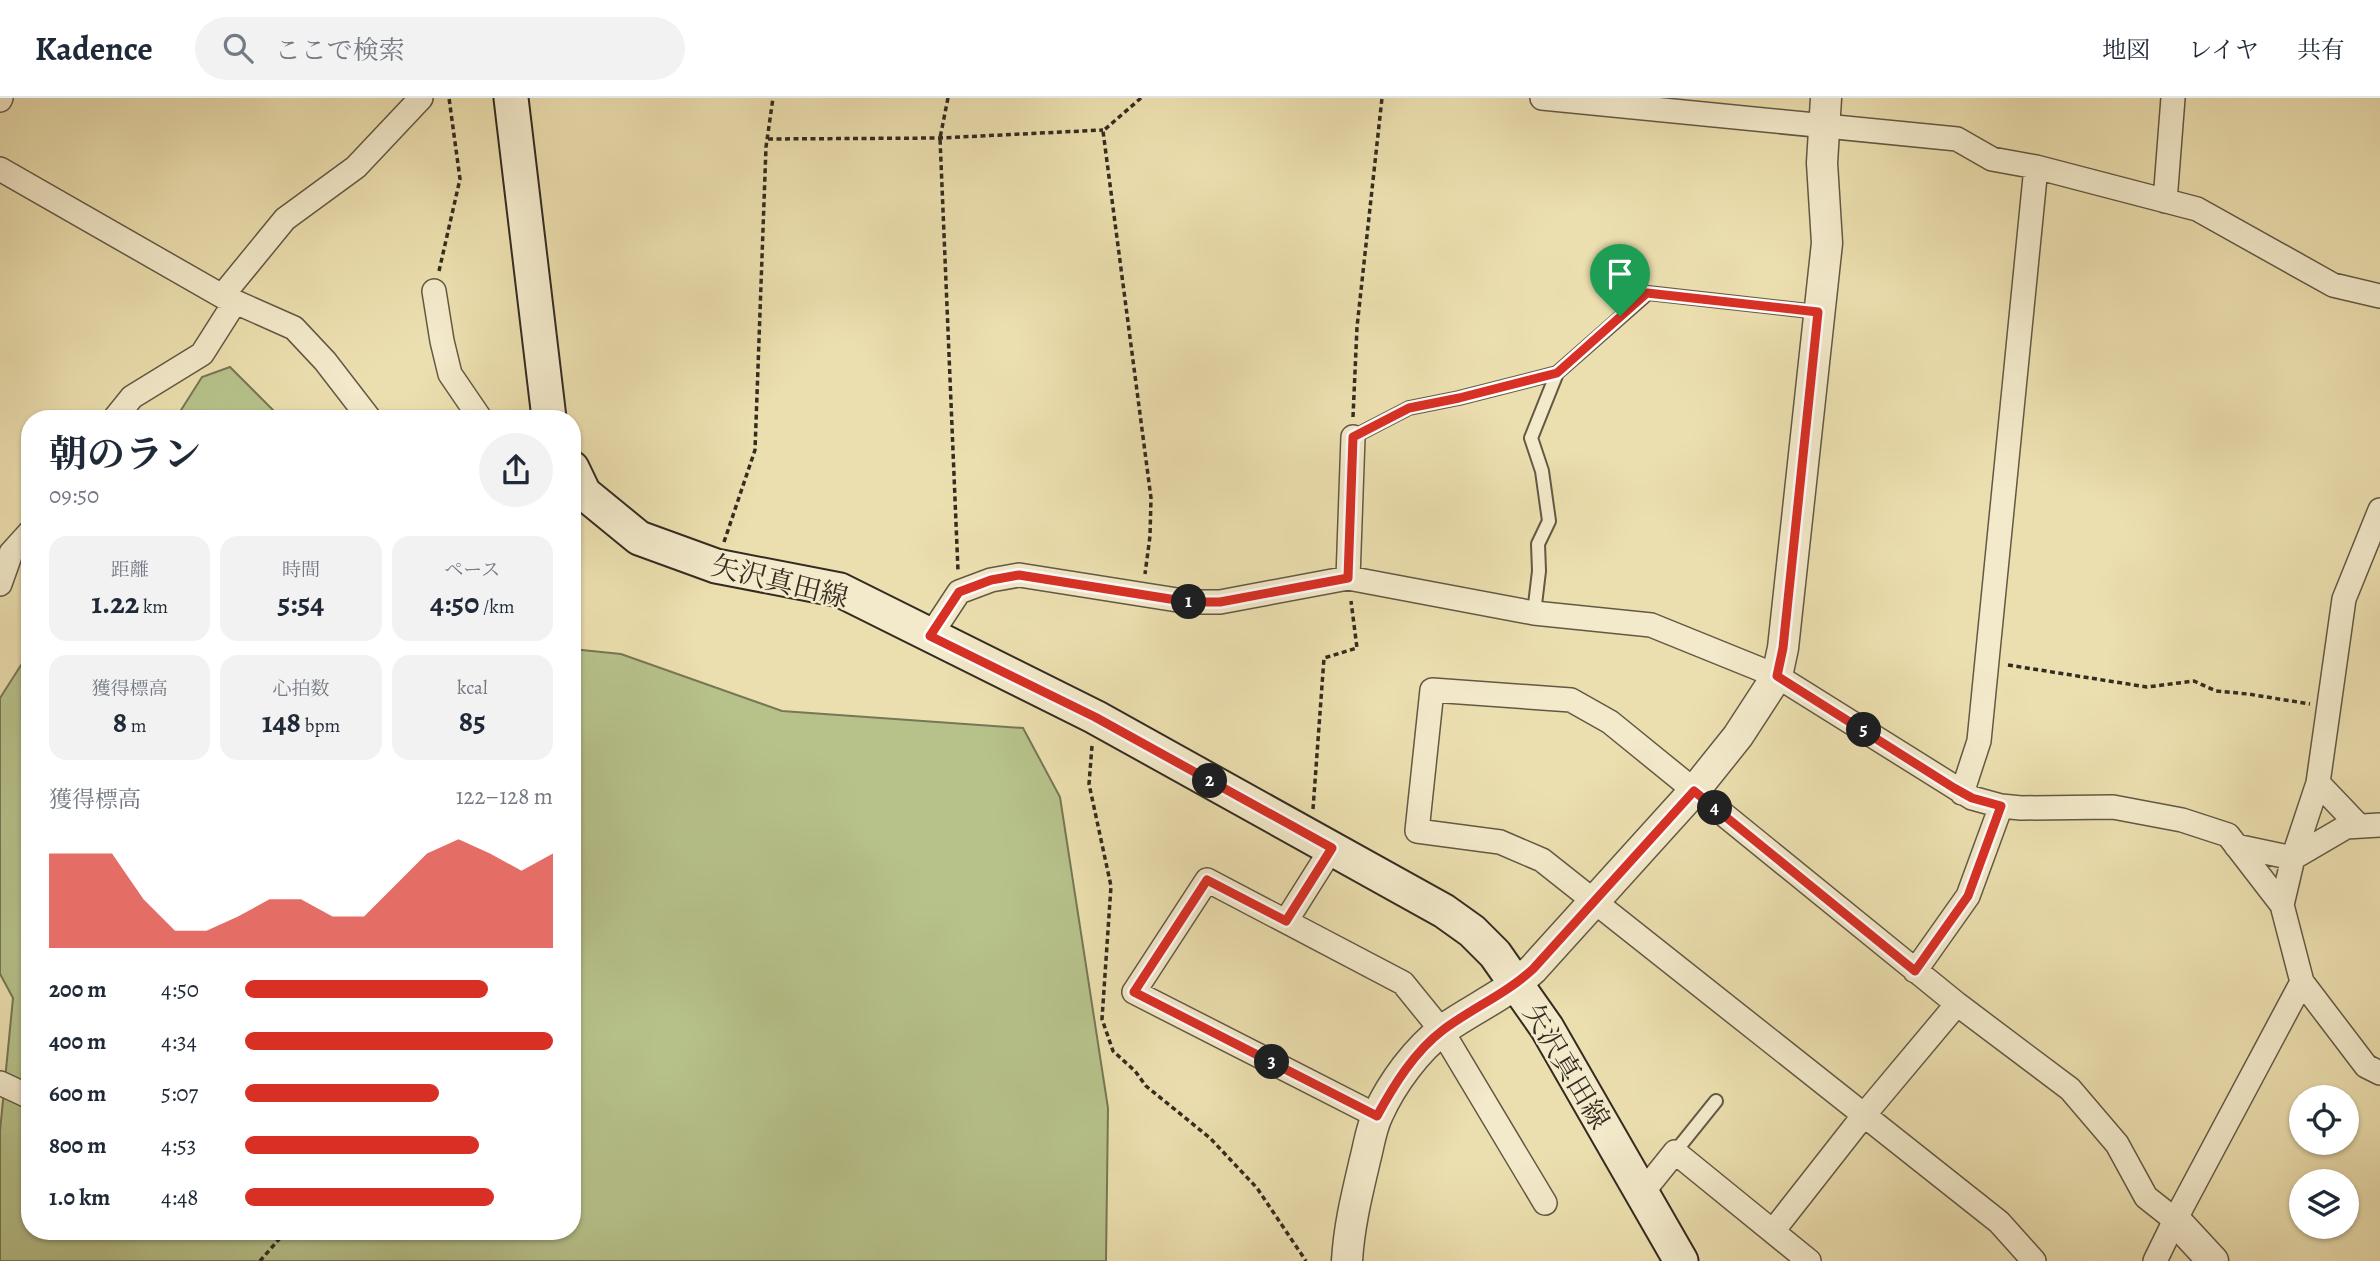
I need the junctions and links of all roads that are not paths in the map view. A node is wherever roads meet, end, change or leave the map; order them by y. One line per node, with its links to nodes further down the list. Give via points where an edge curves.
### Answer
1 (421, 98): 12 (street, via 356,167 285,219)
2 (511, 98): 18 (main road)
3 (1542, 98): 5 (street)
4 (2173, 98): 9 (street)
5 (1585, 100): 6 (street)
6 (1824, 113): 7 (street, via 1957,139 1992,159); 13 (street, via 1827,243)
7 (2036, 167): 9 (street); 30 (street, via 1979,741)
8 (0, 169): 12 (street)
9 (2165, 201): 11 (street, via 2197,209 2333,285)
10 (435, 291): 17 (street, via 450,373)
11 (2380, 296)
12 (228, 299): 15 (street, via 202,354 132,397); 16 (street, via 294,328)
13 (1818, 312): 14 (lane, via 1647,293); 27 (street)
14 (1557, 373): 19 (lane, via 1409,408); 25 (lane, via 1531,438 1542,471 1549,521 1538,544)
15 (122, 410)
16 (363, 410)
17 (475, 410)
18 (548, 410)
19 (1353, 437): 23 (street)
20 (581, 494): 26 (main road, 矢沢真田線, via 639,538 716,566 839,590)
21 (2380, 510): 28 (street, via 2344,599)
22 (21, 542): 24 (street, via 11,553)
23 (1348, 578): 25 (street); 26 (street, via 1220,602 1189,602 1019,575 959,592)
24 (0, 584)
25 (1534, 613): 27 (street, via 1651,625)
26 (930, 636): 33 (main road, 矢沢真田線, via 1095,717)
27 (1777, 676): 29 (street); 30 (street)
28 (2318, 783): 32 (street); 35 (street)
29 (1694, 791): 36 (street); 36 (street, via 1610,722 1571,700 1432,690 1417,831 1500,842 1542,860); 39 (street)
30 (1962, 793): 31 (street)
31 (2001, 806): 34 (street, via 2113,807 2205,827 2228,835); 39 (street, via 1968,896)
32 (2370, 826): 35 (street, via 2346,827)
33 (1321, 842): 38 (street); 41 (main road, 矢沢真田線, via 1472,931)
34 (2236, 846): 35 (street); 37 (street)
35 (2293, 858): 37 (street)
36 (1594, 902): 41 (street); 48 (street)
37 (2282, 905): 40 (street)
38 (1286, 921): 43 (street, via 1403,983); 49 (street, via 1207,880 1134,992)
39 (1915, 971): 42 (street)
40 (2302, 982): 44 (street, via 2366,1066); 53 (street)
41 (1517, 984): 43 (street); 51 (main road, 矢沢真田線, via 1548,1028)
42 (1956, 1004): 48 (street); 53 (street, via 2070,1089 2117,1144 2146,1197)
43 (1442, 1031): 49 (street, via 1394,1084); 52 (street)
44 (2380, 1073)
45 (0, 1083): 46 (street)
46 (21, 1093)
47 (1716, 1101): 50 (lane)
48 (1864, 1115): 54 (street); 58 (street, via 1999,1222)
49 (1377, 1116): 55 (street, via 1349,1229)
50 (1675, 1152): 51 (street); 54 (street)
51 (1642, 1193): 56 (main road, 矢沢真田線)
52 (1545, 1203)
53 (2175, 1220): 59 (street); 60 (street)
54 (1773, 1231): 57 (street)
55 (1347, 1261)
56 (1681, 1261)
57 (1809, 1261)
58 (2034, 1261)
59 (2155, 1261)
60 (2213, 1261)

